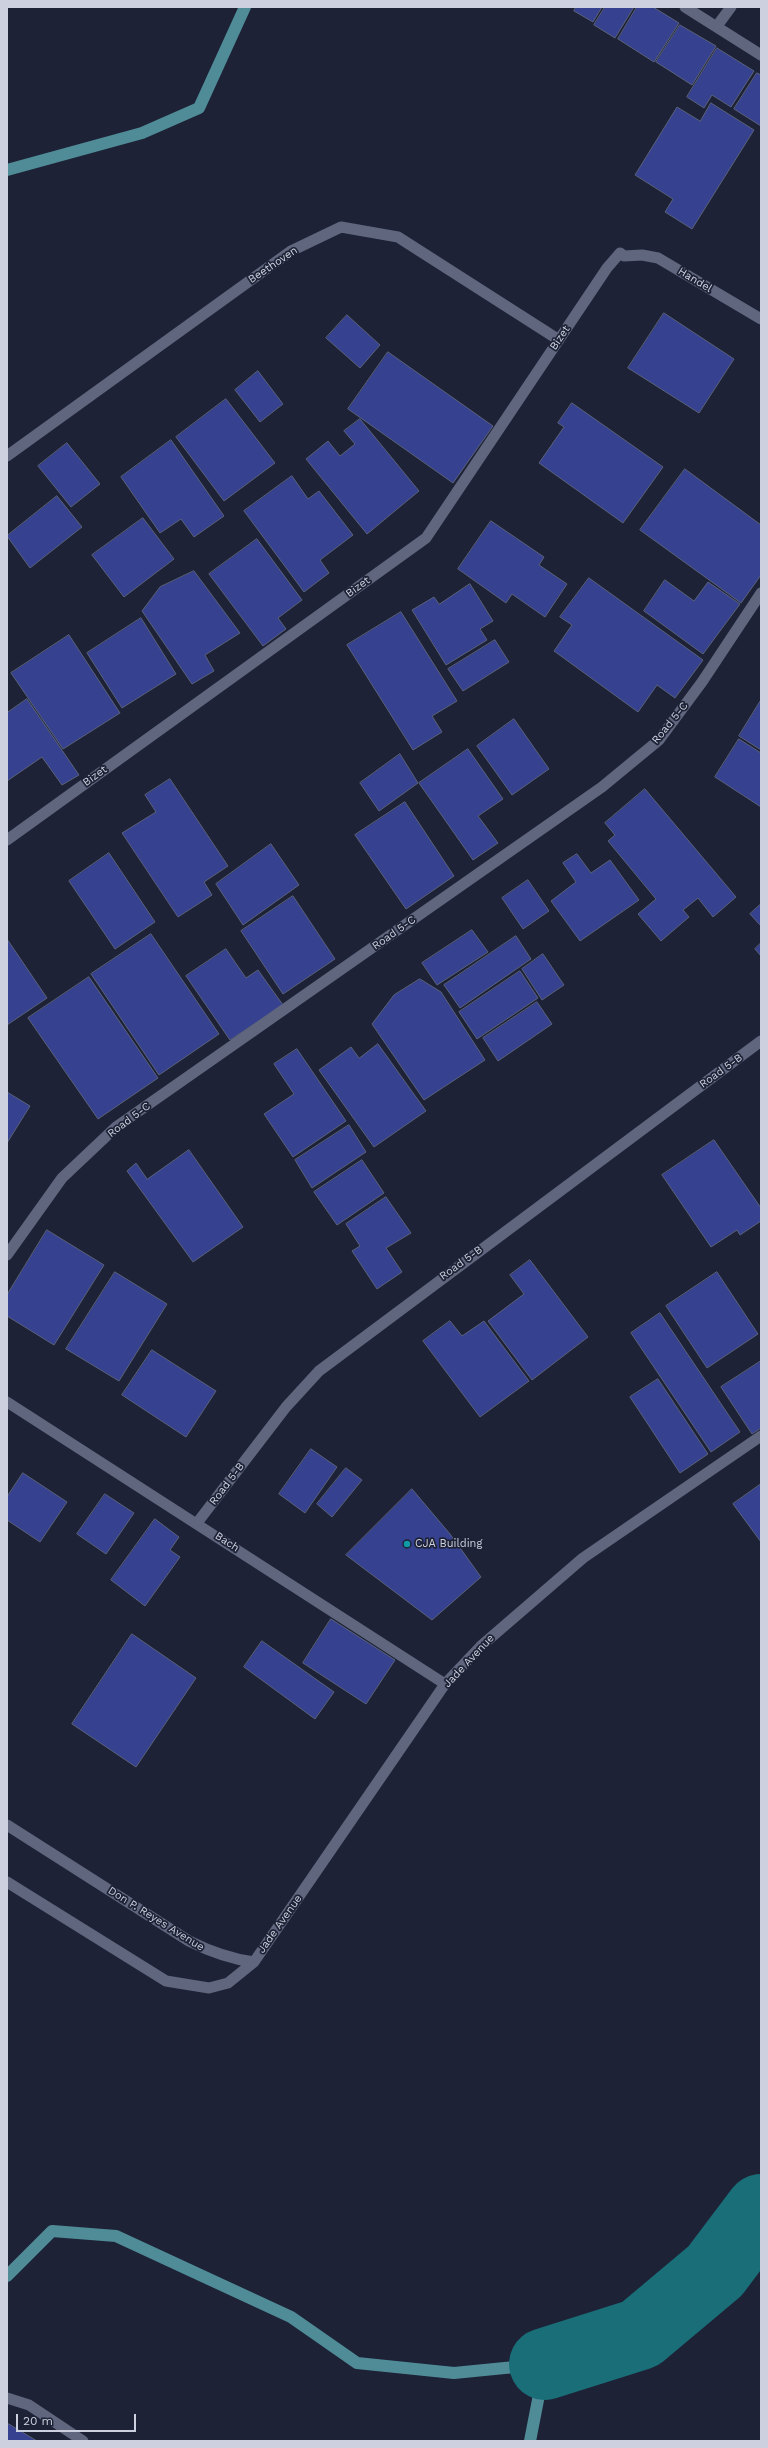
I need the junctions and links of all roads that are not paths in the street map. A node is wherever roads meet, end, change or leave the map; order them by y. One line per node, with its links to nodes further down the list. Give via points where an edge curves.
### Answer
1 (685, 7): 3 (street)
2 (731, 7): 3 (street)
3 (717, 26): 4 (street)
4 (761, 54)
5 (624, 256): 6 (street, Handel, via 642,255 658,258); 7 (street, Bizet, via 620,253 607,268)
6 (761, 320)
7 (559, 340): 8 (street, Beethoven, via 398,237 341,227 291,251); 10 (street, Bizet, via 426,538)
8 (7, 456)
9 (761, 593): 12 (street, Road 5-C, via 702,682 659,740 602,787 116,1127 62,1178)
10 (7, 840)
11 (761, 1041): 15 (street, Road 5-B, via 318,1371 286,1407)
12 (7, 1255)
13 (7, 1402): 15 (street, Bach)
14 (761, 1436): 16 (street, Jade Avenue, via 583,1558 481,1646)
15 (197, 1523): 16 (street, Bach)
16 (445, 1684): 19 (street, Jade Avenue)
17 (7, 1825): 19 (street, Don P. Reyes Avenue, via 189,1941 234,1960)
18 (7, 1882): 19 (street, via 166,1981 209,1988 228,1983)
19 (254, 1962)
20 (7, 2398): 21 (street, via 29,2405)
21 (83, 2441)

